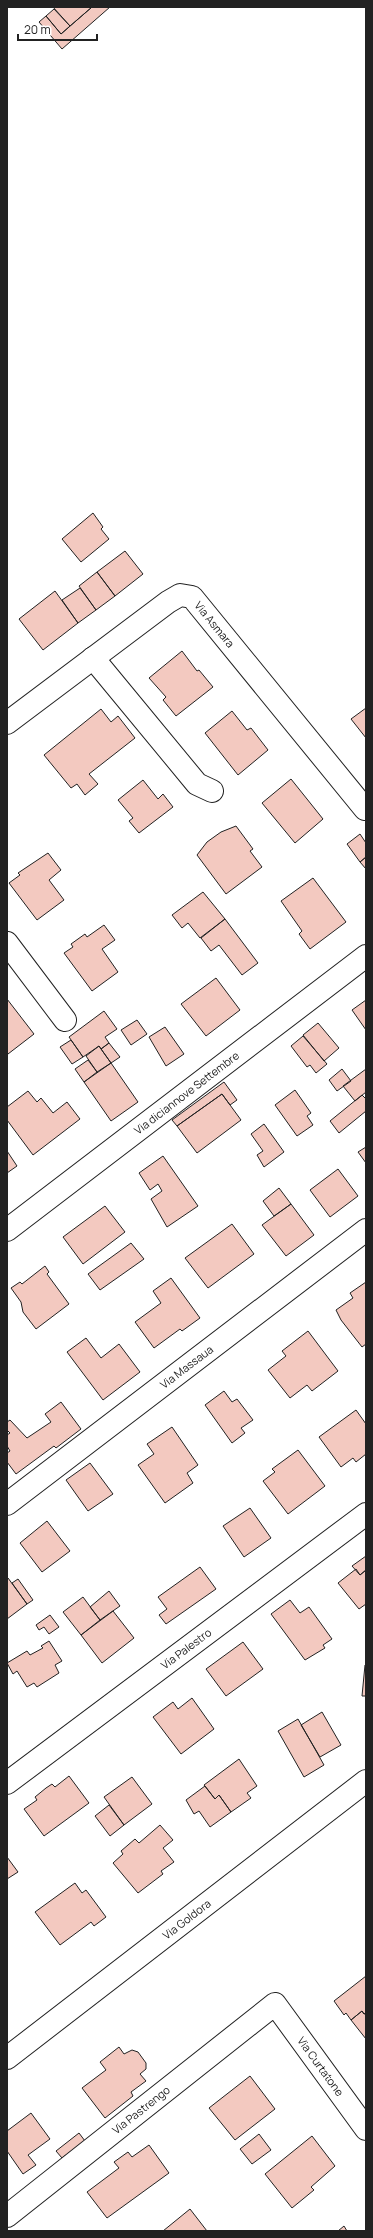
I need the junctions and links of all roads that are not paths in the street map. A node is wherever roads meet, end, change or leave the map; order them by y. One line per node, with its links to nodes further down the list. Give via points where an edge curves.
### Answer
1 (94, 658): 2 (street, Via Asmara); 3 (street, via 197,784); 4 (street, Via Asmara, via 168,602 180,595 192,597)
2 (7, 723)
3 (212, 791)
4 (365, 809)
5 (7, 943): 7 (street)
6 (366, 956): 8 (street, Via diciannove Settembre)
7 (65, 1020)
8 (7, 1230)
9 (366, 1230): 10 (street, Via Massaua)
10 (7, 1504)
11 (366, 1514): 13 (street, Via Palestro)
12 (366, 1781): 15 (street, Via Goldora)
13 (7, 1783)
14 (274, 2004): 16 (street, Via Curtatone); 17 (street, Via Pastrengo)
15 (7, 2058)
16 (366, 2129)
17 (7, 2216)

